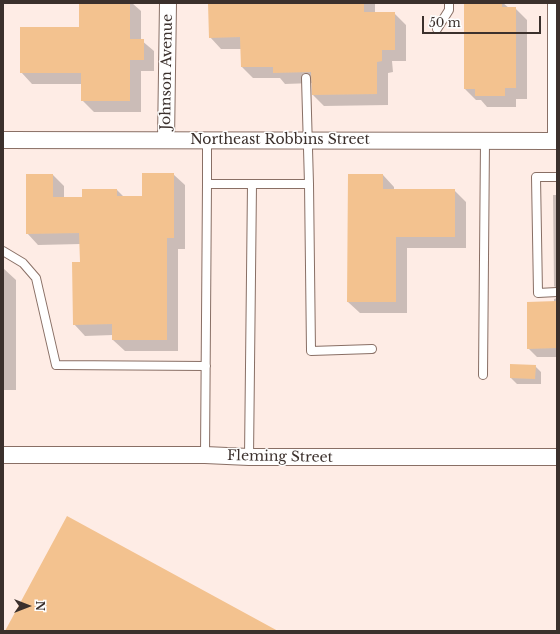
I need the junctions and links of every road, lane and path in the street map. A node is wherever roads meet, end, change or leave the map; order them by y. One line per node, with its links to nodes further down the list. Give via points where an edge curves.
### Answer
1 (168, 3): 7 (street, Johnson Avenue)
2 (449, 3): 4 (lane, via 449,10)
3 (556, 3): 11 (street)
4 (437, 29)
5 (306, 78): 9 (lane)
6 (3, 140): 7 (street, Northeast Robbins Street)
7 (166, 140): 8 (street, Northeast Robbins Street)
8 (207, 140): 9 (street, Northeast Robbins Street); 13 (lane)
9 (309, 140): 10 (street, Northeast Robbins Street); 15 (lane)
10 (485, 141): 11 (street, Northeast Robbins Street); 20 (lane)
11 (556, 141)
12 (557, 177): 17 (lane, via 536,177 538,293)
13 (207, 184): 14 (lane); 19 (lane)
14 (252, 184): 15 (lane); 23 (lane)
15 (309, 184): 18 (lane, via 311,351)
16 (3, 251): 19 (lane, via 23,263 36,278 56,365)
17 (557, 292)
18 (372, 349)
19 (206, 366): 22 (lane)
20 (483, 375)
21 (3, 455): 22 (street, Fleming Street)
22 (205, 455): 23 (street, Fleming Street)
23 (249, 457): 24 (street, Fleming Street)
24 (557, 457)

